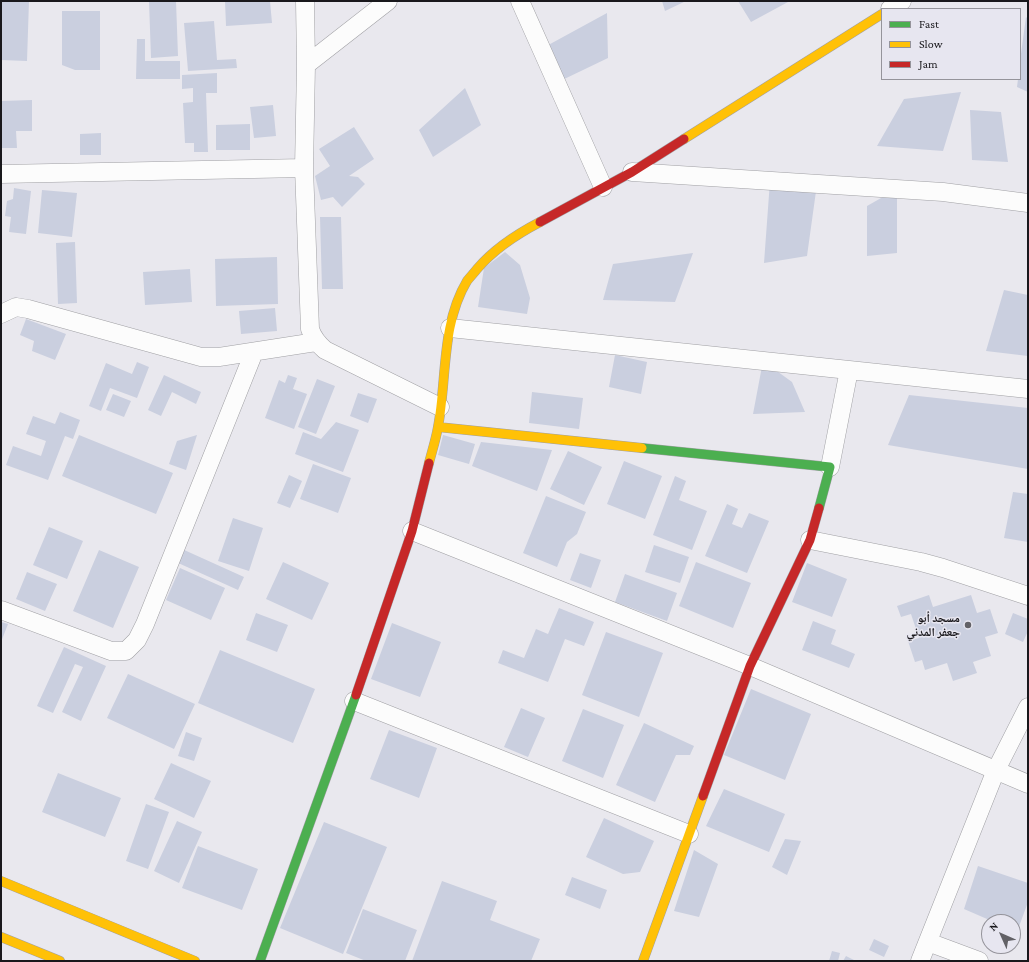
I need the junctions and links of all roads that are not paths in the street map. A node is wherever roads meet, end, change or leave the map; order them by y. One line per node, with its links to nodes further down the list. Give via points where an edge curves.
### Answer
1 (305, 1): 7 (street)
2 (388, 1): 7 (street)
3 (520, 1): 11 (street)
4 (902, 1): 5 (street)
5 (892, 8)
6 (881, 15): 9 (street)
7 (306, 65): 8 (street)
8 (304, 168): 10 (street); 15 (street, via 310,329)
9 (632, 172): 11 (street); 12 (street, via 943,192)
10 (1, 174)
11 (603, 187): 14 (street, via 526,229 492,253 468,280 454,310)
12 (1028, 203)
13 (1, 314): 16 (street, via 12,308 28,309 201,357)
14 (450, 328): 17 (street); 19 (street)
15 (316, 342): 16 (street); 19 (street, via 325,350)
16 (254, 352): 25 (street, via 137,640 126,651 111,651)
17 (849, 370): 18 (street); 21 (street)
18 (1028, 389)
19 (440, 407): 20 (street)
20 (438, 427): 21 (street); 22 (street)
21 (830, 467): 23 (street)
22 (412, 531): 26 (street); 27 (street)
23 (810, 540): 24 (street, via 936,566); 26 (street)
24 (1028, 596)
25 (1, 610)
26 (750, 666): 29 (street); 31 (street)
27 (354, 701): 31 (street); 37 (street)
28 (1028, 707): 29 (street)
29 (996, 770): 30 (street); 34 (street)
30 (1028, 784)
31 (689, 834): 38 (street)
32 (1, 881): 36 (street)
33 (1, 937): 35 (street)
34 (928, 942): 39 (street); 40 (street)
35 (60, 961)
36 (195, 961)
37 (260, 961)
38 (643, 961)
39 (920, 961)
40 (979, 961)

